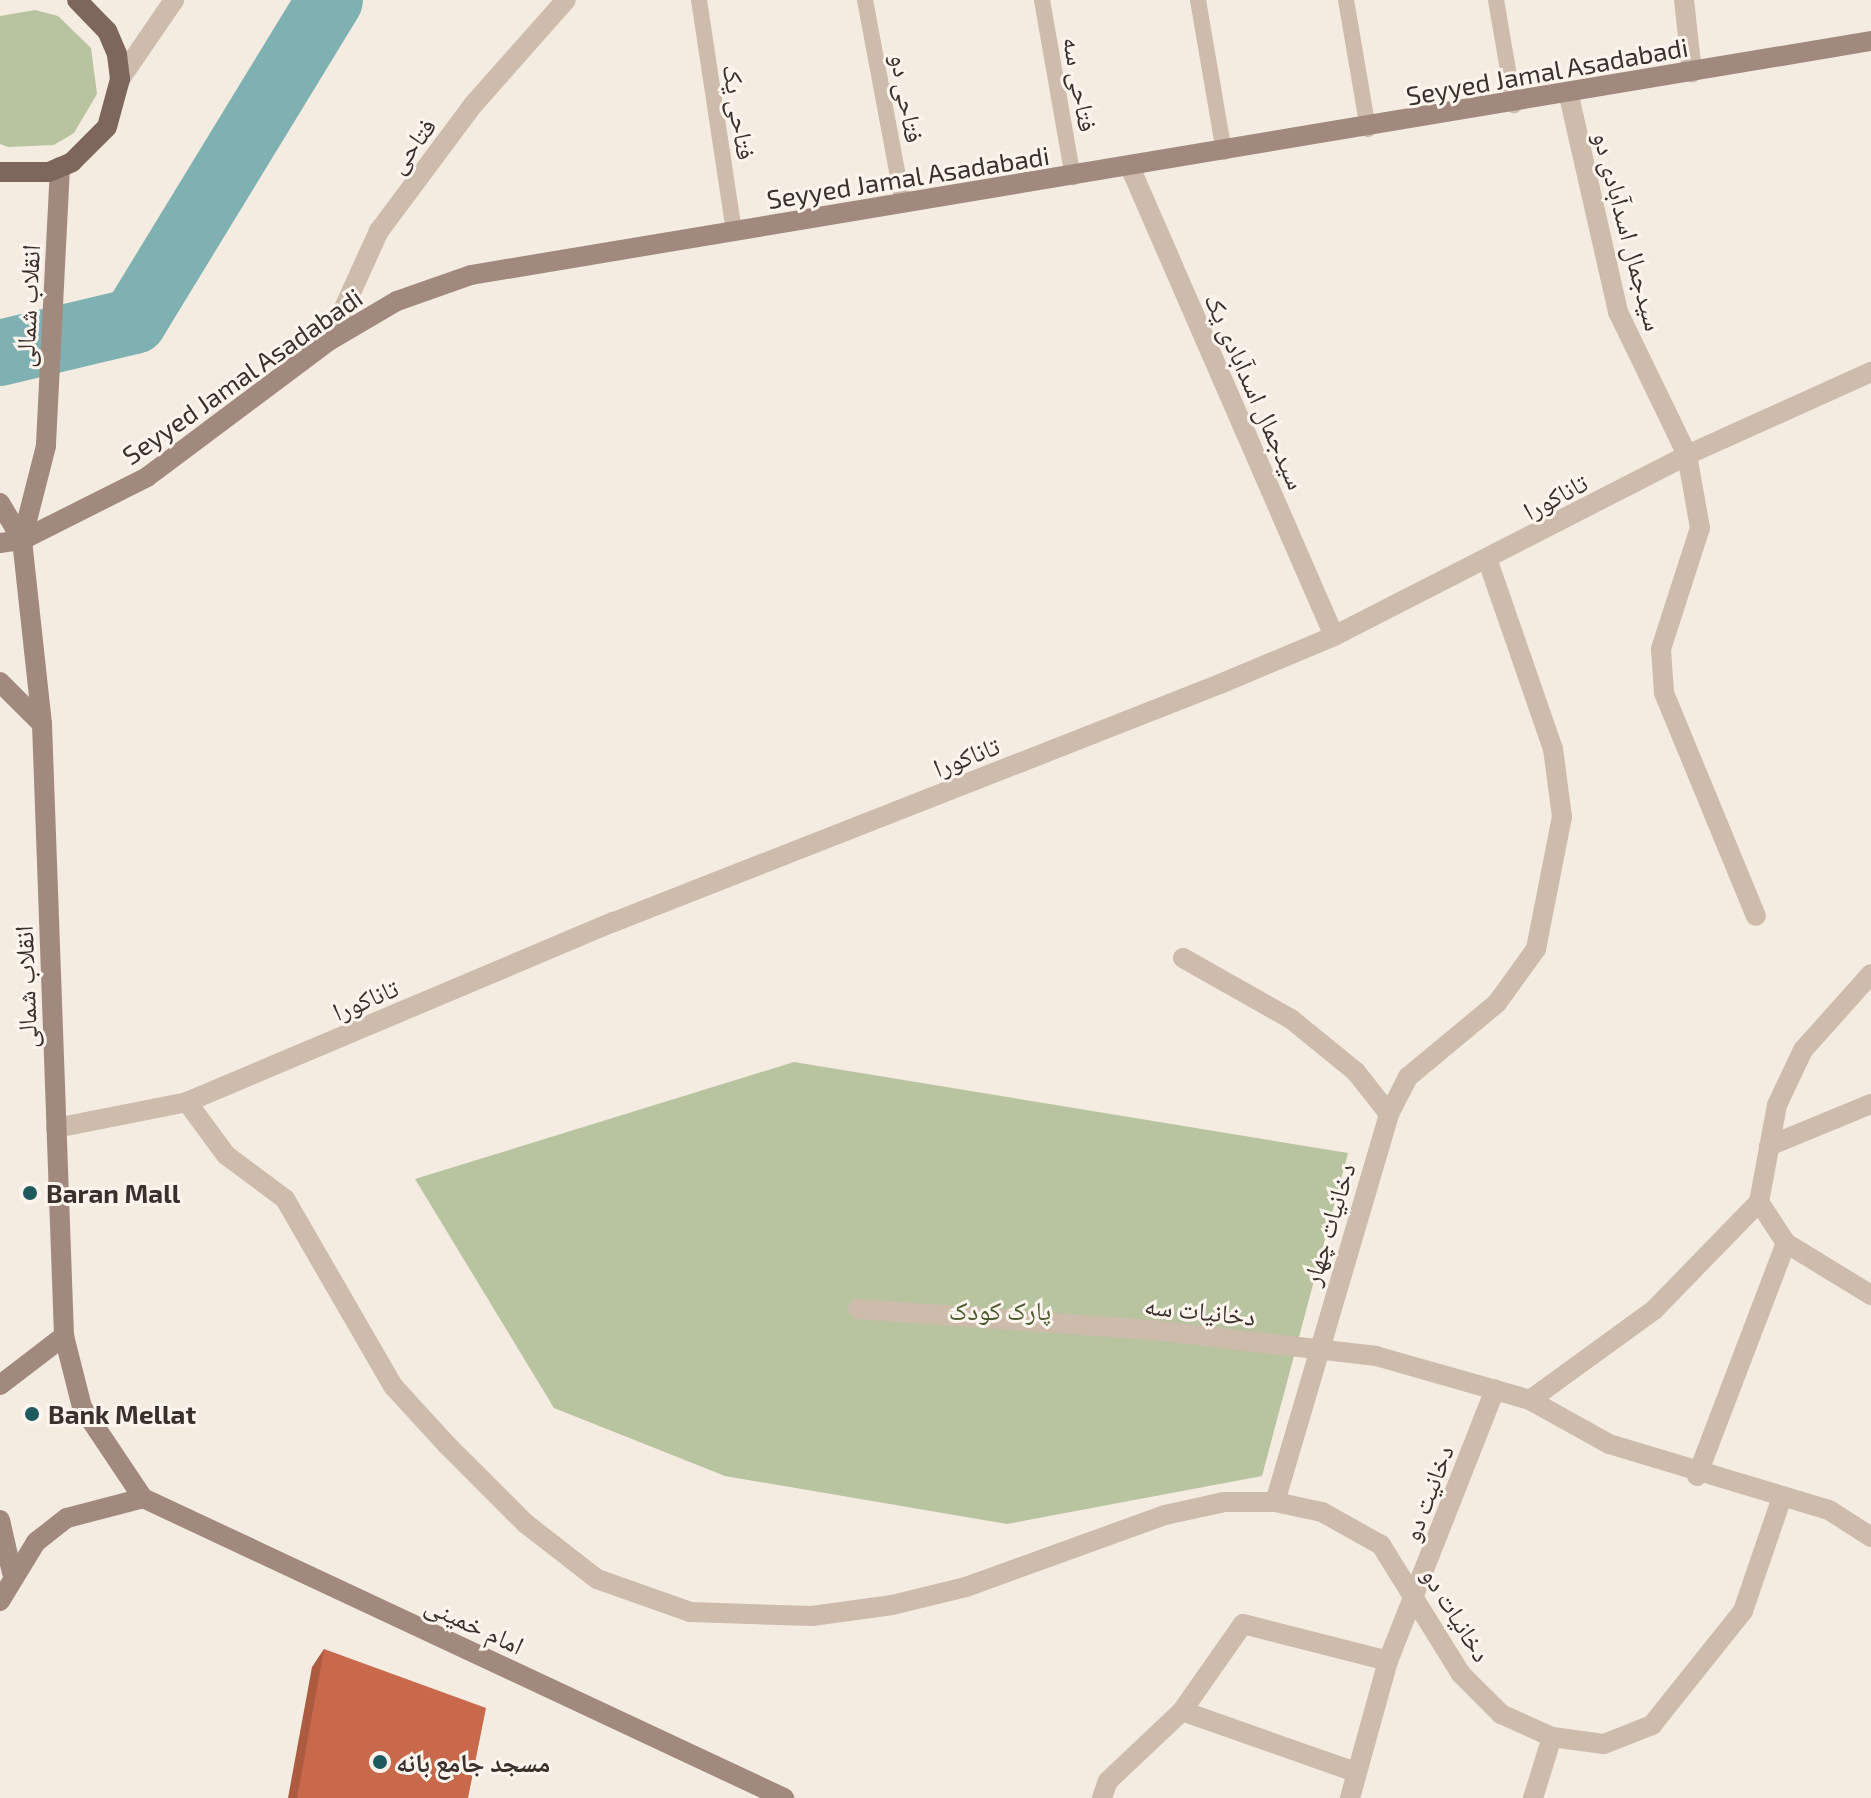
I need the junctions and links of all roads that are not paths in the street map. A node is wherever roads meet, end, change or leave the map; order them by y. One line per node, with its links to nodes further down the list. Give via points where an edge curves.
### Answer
1 (77, 0): 13 (main road, via 107,31)
2 (174, 0): 13 (street)
3 (566, 0): 24 (street, فتاحی, via 473,105 379,231)
4 (699, 0): 23 (lane, فتاحی یک)
5 (865, 0): 22 (lane, فتاحی دو)
6 (1042, 0): 21 (lane, فتاحی سه)
7 (1198, 0): 17 (lane)
8 (1346, 0): 16 (lane)
9 (1496, 0): 15 (lane)
10 (1684, 0): 12 (street)
11 (1871, 41): 12 (main road, Seyyed Jamal Asadabadi)
12 (1692, 73): 14 (main road, Seyyed Jamal Asadabadi)
13 (120, 79): 18 (main road, via 107,127)
14 (1569, 96): 15 (main road, Seyyed Jamal Asadabadi); 26 (street, سیدجمال اسدآبادی دو, via 1618,312)
15 (1514, 105): 16 (main road, Seyyed Jamal Asadabadi)
16 (1368, 129): 17 (main road, Seyyed Jamal Asadabadi)
17 (1224, 152): 19 (main road, Seyyed Jamal Asadabadi)
18 (60, 167): 20 (main road); 28 (main road, انقلاب شمالی, via 46,446)
19 (1130, 167): 21 (main road, Seyyed Jamal Asadabadi); 31 (street, سیدجمال اسدآبادی یک)
20 (0, 172)
21 (1073, 177): 22 (main road, Seyyed Jamal Asadabadi)
22 (903, 204): 23 (main road, Seyyed Jamal Asadabadi)
23 (734, 232): 24 (main road, Seyyed Jamal Asadabadi, via 471,275 397,301)
24 (329, 341): 28 (main road, Seyyed Jamal Asadabadi, via 147,477)
25 (1871, 372): 26 (street, تاناکورا)
26 (1687, 455): 30 (street, تاناکورا); 34 (street, سیدجمال اسدآبادی دو, via 1700,528 1661,649 1664,693)
27 (0, 503): 28 (main road, انقلاب شمالی)
28 (22, 540): 29 (main road, Seyyed Jamal Asadabadi); 33 (main road, انقلاب شمالی)
29 (0, 543)
30 (1488, 561): 31 (street, تاناکورا); 39 (street, دخانیات چهار, via 1553,749 1562,817 1536,949 1497,1003 1408,1077)
31 (1334, 636): 37 (street, تاناکورا, via 614,922)
32 (0, 682): 33 (main road)
33 (42, 724): 40 (main road, انقلاب شمالی)
34 (1756, 916)
35 (1183, 958): 39 (street, via 1291,1019 1356,1072)
36 (1871, 974): 41 (street, via 1803,1050)
37 (187, 1102): 40 (street, تاناکورا); 54 (street, دخانیات دو, via 226,1155 285,1199 393,1386 525,1523 597,1579 690,1612 812,1616 966,1587 1165,1515 1224,1502)
38 (1871, 1104): 41 (street)
39 (1389, 1114): 47 (street, دخانیات چهار)
40 (56, 1128): 46 (main road, انقلاب شمالی)
41 (1769, 1146): 42 (street)
42 (1759, 1202): 43 (street); 50 (street, via 1654,1310)
43 (1786, 1243): 44 (street); 51 (street)
44 (1871, 1295)
45 (858, 1309): 47 (street, دخانیات سه)
46 (64, 1336): 48 (main road); 53 (main road, انقلاب شمالی, via 98,1440)
47 (1318, 1348): 49 (street, دخانیات سه); 54 (street, دخانیات چهار)
48 (0, 1385)
49 (1495, 1389): 50 (street, دخانیات سه); 58 (street, دخانیت دو)
50 (1530, 1400): 51 (street, دخانیات سه, via 1609,1444)
51 (1697, 1476): 52 (street, دخانیات سه)
52 (1782, 1497): 56 (street, دخانیات سه, via 1829,1510); 62 (street, دخانیات دو, via 1743,1611 1652,1725 1604,1744)
53 (143, 1498): 57 (main road, via 67,1518); 64 (main road, امام خمینی)
54 (1275, 1502): 58 (street, دخانیات دو, via 1322,1512 1381,1545)
55 (0, 1520): 57 (main road)
56 (1871, 1537)
57 (12, 1573): 59 (main road)
58 (1415, 1594): 60 (street, دخانیت دو); 62 (street, دخانیات دو, via 1461,1674 1501,1714)
59 (0, 1601)
60 (1388, 1661): 61 (street, via 1243,1624); 63 (street, دخانیت دو)
61 (1182, 1711): 63 (street); 65 (street, via 1108,1781)
62 (1552, 1737): 67 (street)
63 (1352, 1771): 66 (street, دخانیت دو)
64 (784, 1798)
65 (1102, 1798)
66 (1350, 1798)
67 (1533, 1798)

